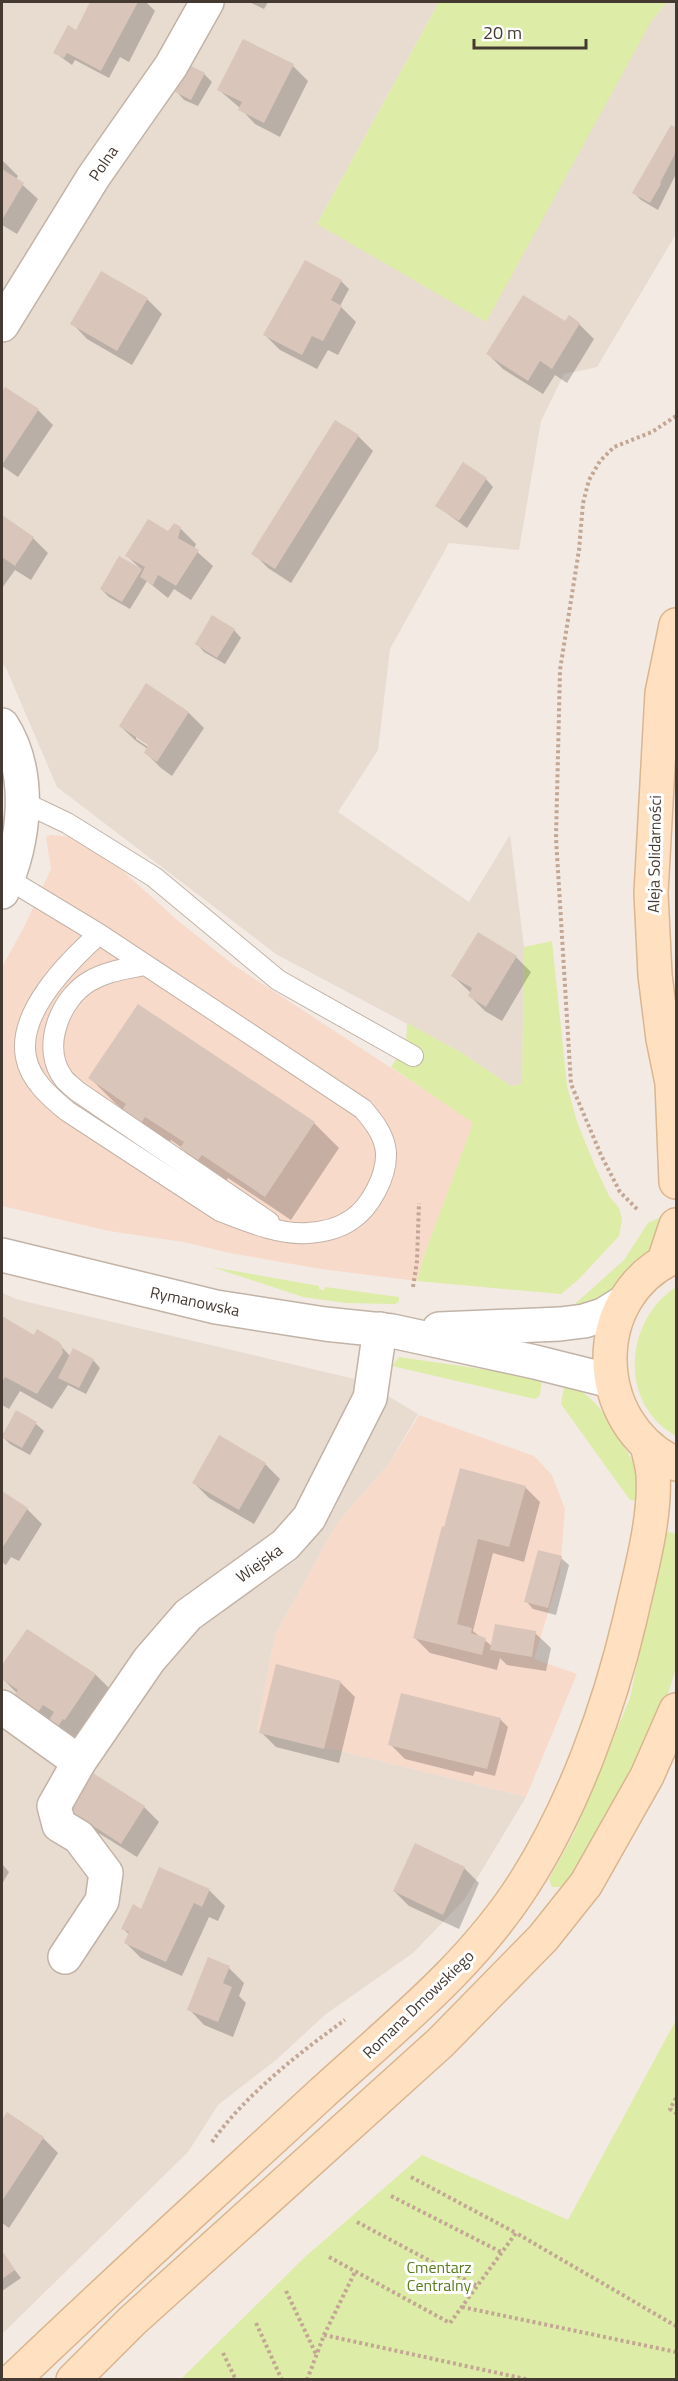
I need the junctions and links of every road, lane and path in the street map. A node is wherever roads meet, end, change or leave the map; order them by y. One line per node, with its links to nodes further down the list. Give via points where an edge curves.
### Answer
1 (207, 2): 2 (street, Polna, via 171,66 94,176)
2 (2, 325)
3 (676, 416): 14 (path, via 652,432 614,447 589,480 560,670 556,838 571,1084 620,1192)
4 (676, 625): 11 (main road, Aleja Solidarności, via 662,693 651,893 655,975)
5 (2, 725): 6 (street, via 19,766)
6 (23, 802): 7 (street, via 18,840); 10 (lane, via 67,823 154,877 278,980)
7 (4, 886): 8 (lane)
8 (99, 934): 9 (lane); 16 (lane, via 57,975 37,1008 26,1036 26,1057 33,1076 47,1095 67,1111 220,1210)
9 (144, 964): 16 (lane, via 106,973 69,999 53,1041 63,1078); 16 (lane, via 363,1109 378,1128 386,1152 383,1174 372,1198 352,1220 330,1230 305,1234)
10 (413, 1056)
11 (674, 1088): 12 (main road, Aleja Solidarności)
12 (676, 1182)
13 (420, 1203): 19 (path)
14 (637, 1209)
15 (676, 1225): 18 (main road)
16 (282, 1230)
17 (2, 1255): 21 (street, Rymanowska, via 216,1307)
18 (670, 1258): 20 (main road, via 642,1279)
19 (413, 1287)
20 (624, 1302): 21 (street, Rymanowska, via 603,1315 560,1324); 22 (main road, via 613,1327)
21 (386, 1330): 22 (street, Rymanowska); 27 (street, Wiejska, via 370,1398 309,1518 285,1545 188,1615 149,1660)
22 (611, 1381): 23 (main road, via 624,1416)
23 (647, 1445): 24 (main road); 49 (main road, Romana Dmowskiego, via 652,1504 624,1644 603,1712 569,1798 525,1882 468,1958 407,2018)
24 (676, 1464)
25 (2, 1707): 27 (street)
26 (676, 1710): 50 (main road, via 647,1776 586,1884 543,1938 440,2043 132,2321)
27 (79, 1762): 28 (street, Wiejska, via 54,1806 59,1825 78,1837 106,1873 102,1901)
28 (65, 1957)
29 (352, 2016): 32 (path, via 303,2051 227,2120)
30 (676, 2098): 31 (path, via 670,2109)
31 (676, 2113)
32 (210, 2145)
33 (411, 2177): 36 (path)
34 (391, 2196): 37 (path)
35 (357, 2223): 40 (path)
36 (516, 2233): 37 (path); 44 (path)
37 (501, 2252): 40 (path)
38 (329, 2257): 39 (path)
39 (355, 2272): 42 (path, via 450,2323); 45 (path)
40 (477, 2286): 42 (path)
41 (286, 2291): 48 (path)
42 (462, 2307): 46 (path)
43 (256, 2323): 52 (path)
44 (676, 2326)
45 (324, 2335): 48 (path); 54 (path)
46 (676, 2352)
47 (223, 2353): 51 (path)
48 (316, 2354): 53 (path)
49 (13, 2379)
50 (74, 2379)
51 (236, 2379)
52 (282, 2379)
53 (307, 2379)
54 (530, 2379)

